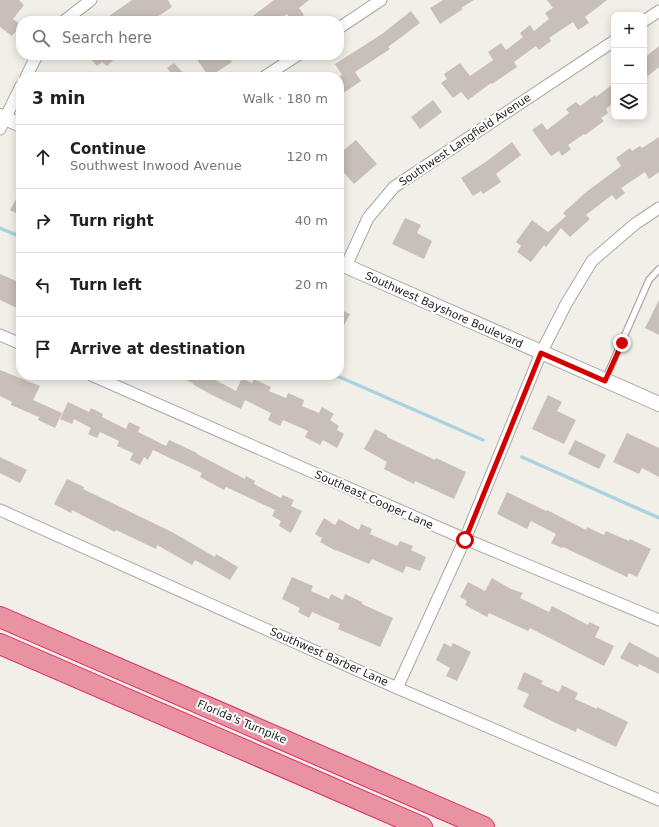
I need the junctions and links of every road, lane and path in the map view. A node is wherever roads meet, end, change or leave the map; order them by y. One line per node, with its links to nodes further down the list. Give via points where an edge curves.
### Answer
1 (91, 0): 4 (street)
2 (381, 0): 6 (street)
3 (659, 11): 5 (street)
4 (70, 16)
5 (647, 19)
6 (344, 25)
7 (611, 43): 16 (street, Southwest Langfield Avenue, via 394,187 368,218)
8 (34, 60): 10 (street)
9 (290, 60): 11 (street)
10 (28, 72)
11 (272, 72)
12 (16, 95): 13 (street)
13 (2, 121): 14 (street)
14 (16, 124)
15 (659, 208): 21 (street, via 635,224 592,260)
16 (344, 261)
17 (344, 266): 21 (street, Southwest Bayshore Boulevard)
18 (659, 269): 23 (lane, via 649,280)
19 (0, 335): 20 (street)
20 (16, 342)
21 (541, 353): 23 (street, Southwest Bayshore Boulevard); 26 (street)
22 (102, 380): 26 (street, Southeast Cooper Lane)
23 (605, 381): 24 (street, Southwest Bayshore Boulevard)
24 (659, 404)
25 (0, 510): 30 (street, Southwest Barber Lane)
26 (465, 540): 28 (street, Southeast Cooper Lane); 30 (street)
27 (0, 617): 31 (highway, Florida's Turnpike)
28 (659, 620)
29 (0, 644): 31 (highway, Florida's Turnpike)
30 (397, 688): 32 (street, Southwest Barber Lane)
31 (324, 771): 33 (highway, Florida's Turnpike); 34 (highway, Florida's Turnpike)
32 (659, 800)
33 (422, 827)
34 (484, 827)

